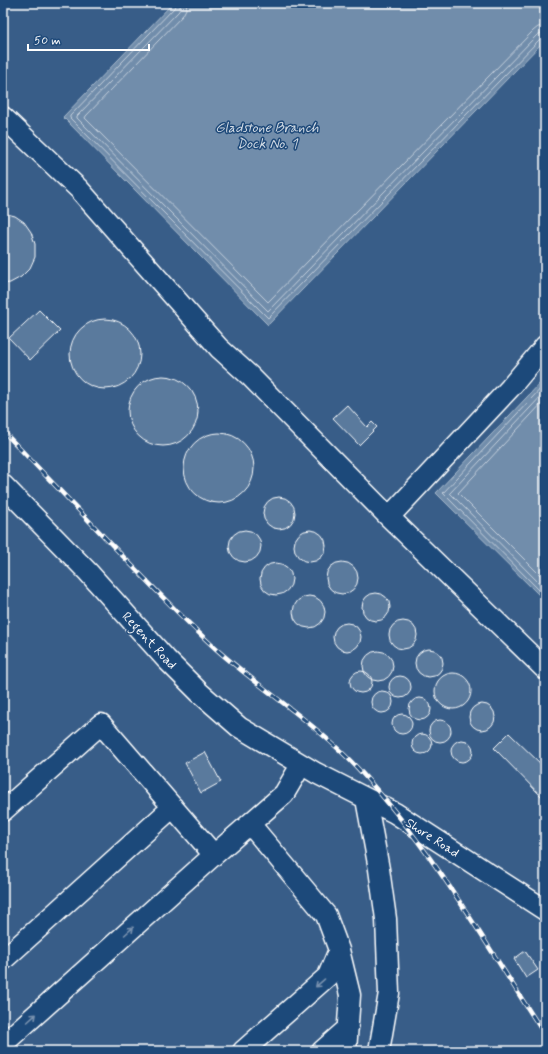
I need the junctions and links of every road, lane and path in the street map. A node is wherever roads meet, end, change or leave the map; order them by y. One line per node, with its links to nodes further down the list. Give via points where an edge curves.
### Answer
1 (3, 116): 4 (lane, via 79,189 219,348)
2 (545, 346): 4 (lane, via 510,388)
3 (3, 485): 6 (lane, Regent Road, via 200,693 239,727)
4 (389, 517): 5 (lane)
5 (545, 669)
6 (308, 769): 7 (lane, Shore Road); 10 (lane)
7 (366, 799): 12 (lane, Shore Road, via 396,813); 20 (lane, via 386,919 389,994)
8 (173, 807): 9 (lane, via 101,724); 11 (lane); 14 (lane)
9 (3, 811)
10 (250, 824): 11 (lane); 13 (lane, via 326,915)
11 (214, 855): 16 (lane, one-way to 11)
12 (545, 910)
13 (339, 950): 15 (lane, via 350,995); 17 (lane, one-way to 17, via 328,976)
14 (3, 960)
15 (348, 1028): 18 (lane); 19 (lane)
16 (3, 1044)
17 (243, 1051)
18 (322, 1051)
19 (346, 1051)
20 (378, 1051)

